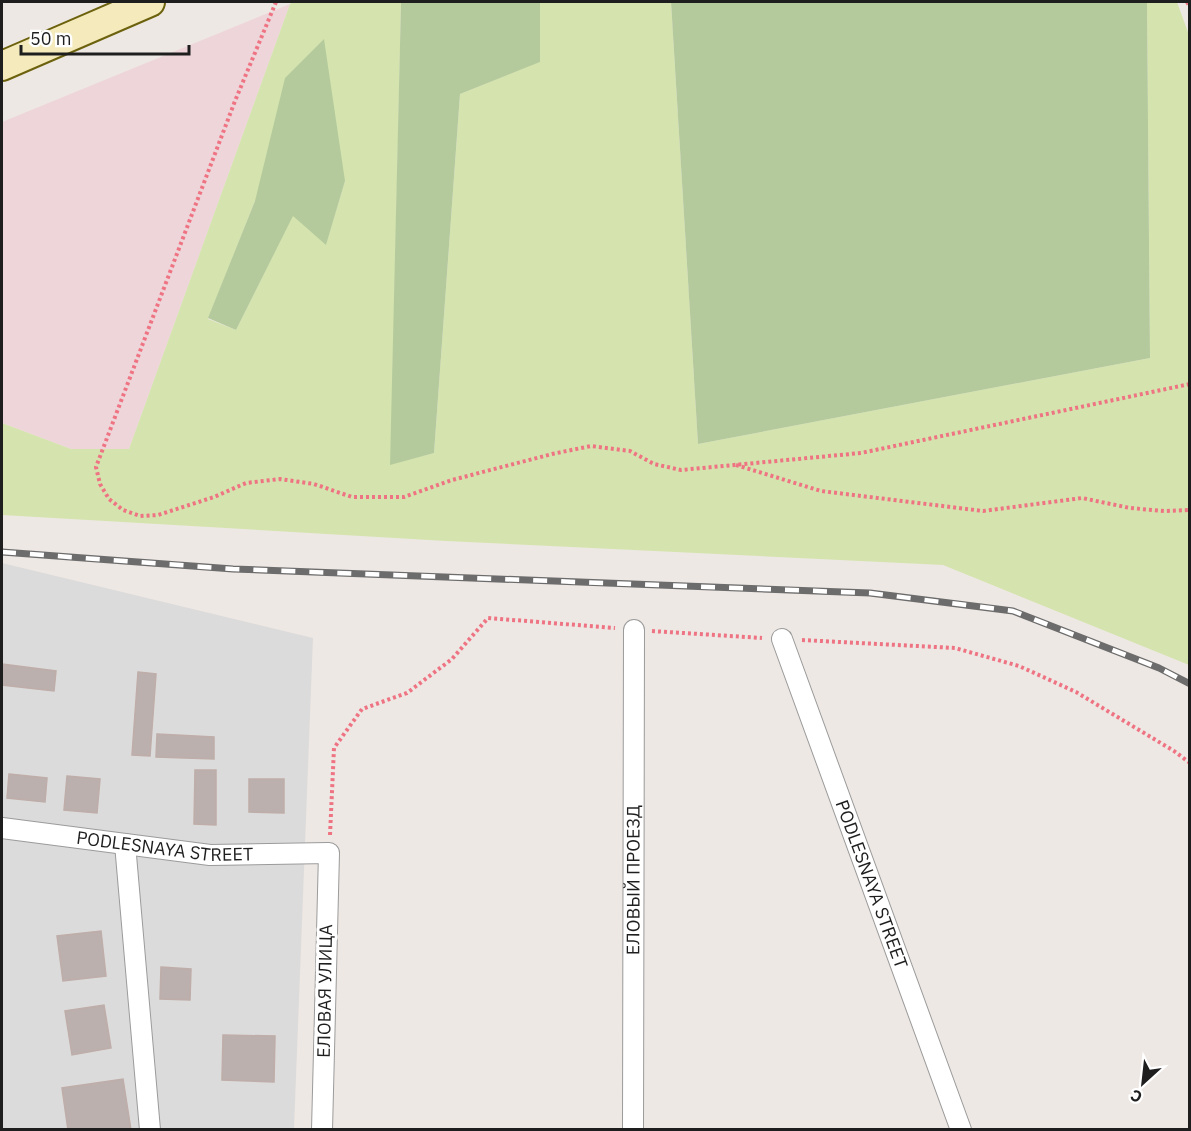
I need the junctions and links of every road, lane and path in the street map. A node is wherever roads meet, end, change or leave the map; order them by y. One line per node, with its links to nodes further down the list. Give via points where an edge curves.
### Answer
1 (150, 2): 5 (main road)
2 (276, 2): 7 (path, via 96,467 100,484 110,499 123,510 140,516 158,515 246,483 280,478 352,497 404,497 452,480 591,446 630,451 654,464 681,470)
3 (1187, 2): 4 (path)
4 (1190, 7)
5 (2, 66)
6 (1190, 384): 7 (path, via 861,453)
7 (732, 464): 8 (path, via 821,491 983,511 1082,498 1130,508)
8 (1190, 510)
9 (634, 630): 10 (path); 14 (path, via 488,618 452,659 407,693 362,709 334,748); 17 (street, ЕЛОВЫЙ ПРОЕЗД)
10 (782, 639): 11 (path, via 955,648 1019,666 1076,692); 18 (street, PODLESNAYA STREET)
11 (1190, 763)
12 (2, 828): 13 (street, PODLESNAYA STREET)
13 (125, 844): 14 (street, PODLESNAYA STREET, via 210,855); 15 (street)
14 (329, 853): 16 (street, ЕЛОВАЯ УЛИЦА)
15 (150, 1130)
16 (322, 1130)
17 (633, 1130)
18 (962, 1130)

